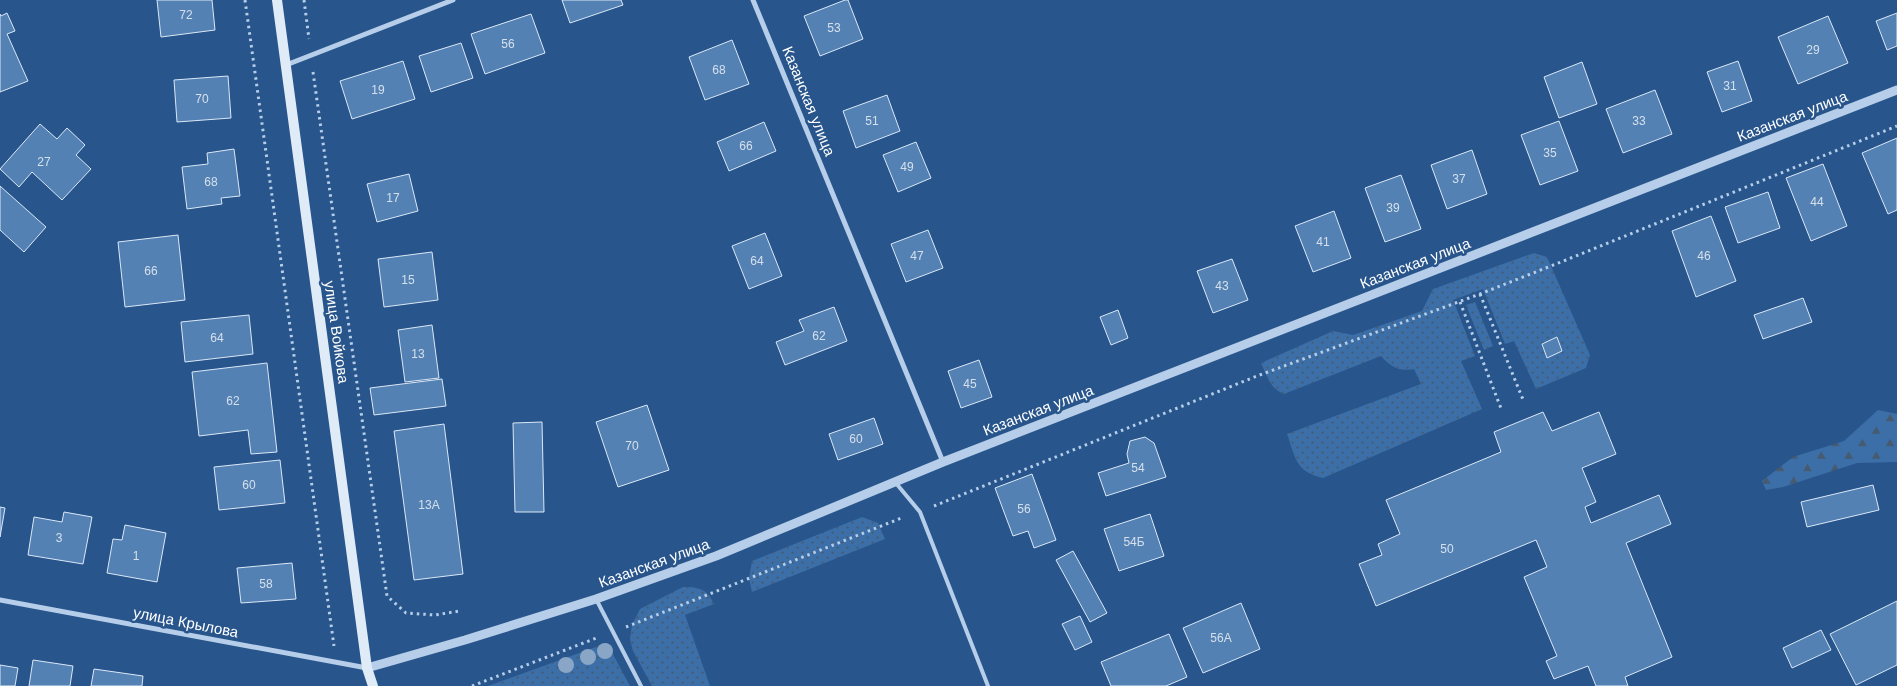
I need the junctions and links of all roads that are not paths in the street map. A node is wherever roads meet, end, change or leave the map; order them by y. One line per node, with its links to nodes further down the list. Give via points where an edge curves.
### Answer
1 (277, 0): 4 (main road, улица Войкова)
2 (453, 0): 4 (street)
3 (753, 0): 6 (street, Казанская улица)
4 (286, 65): 10 (main road, улица Войкова)
5 (1897, 90): 6 (street, Казанская улица)
6 (943, 462): 7 (street, Казанская улица)
7 (895, 482): 8 (street, Казанская улица, via 716,556); 14 (lane, via 920,512)
8 (596, 599): 10 (street, Казанская улица); 13 (lane)
9 (0, 600): 10 (street, улица Крылова)
10 (367, 668): 11 (main road, улица Войкова); 12 (main road, улица Войкова)
11 (365, 686)
12 (373, 686)
13 (641, 686)
14 (988, 686)

